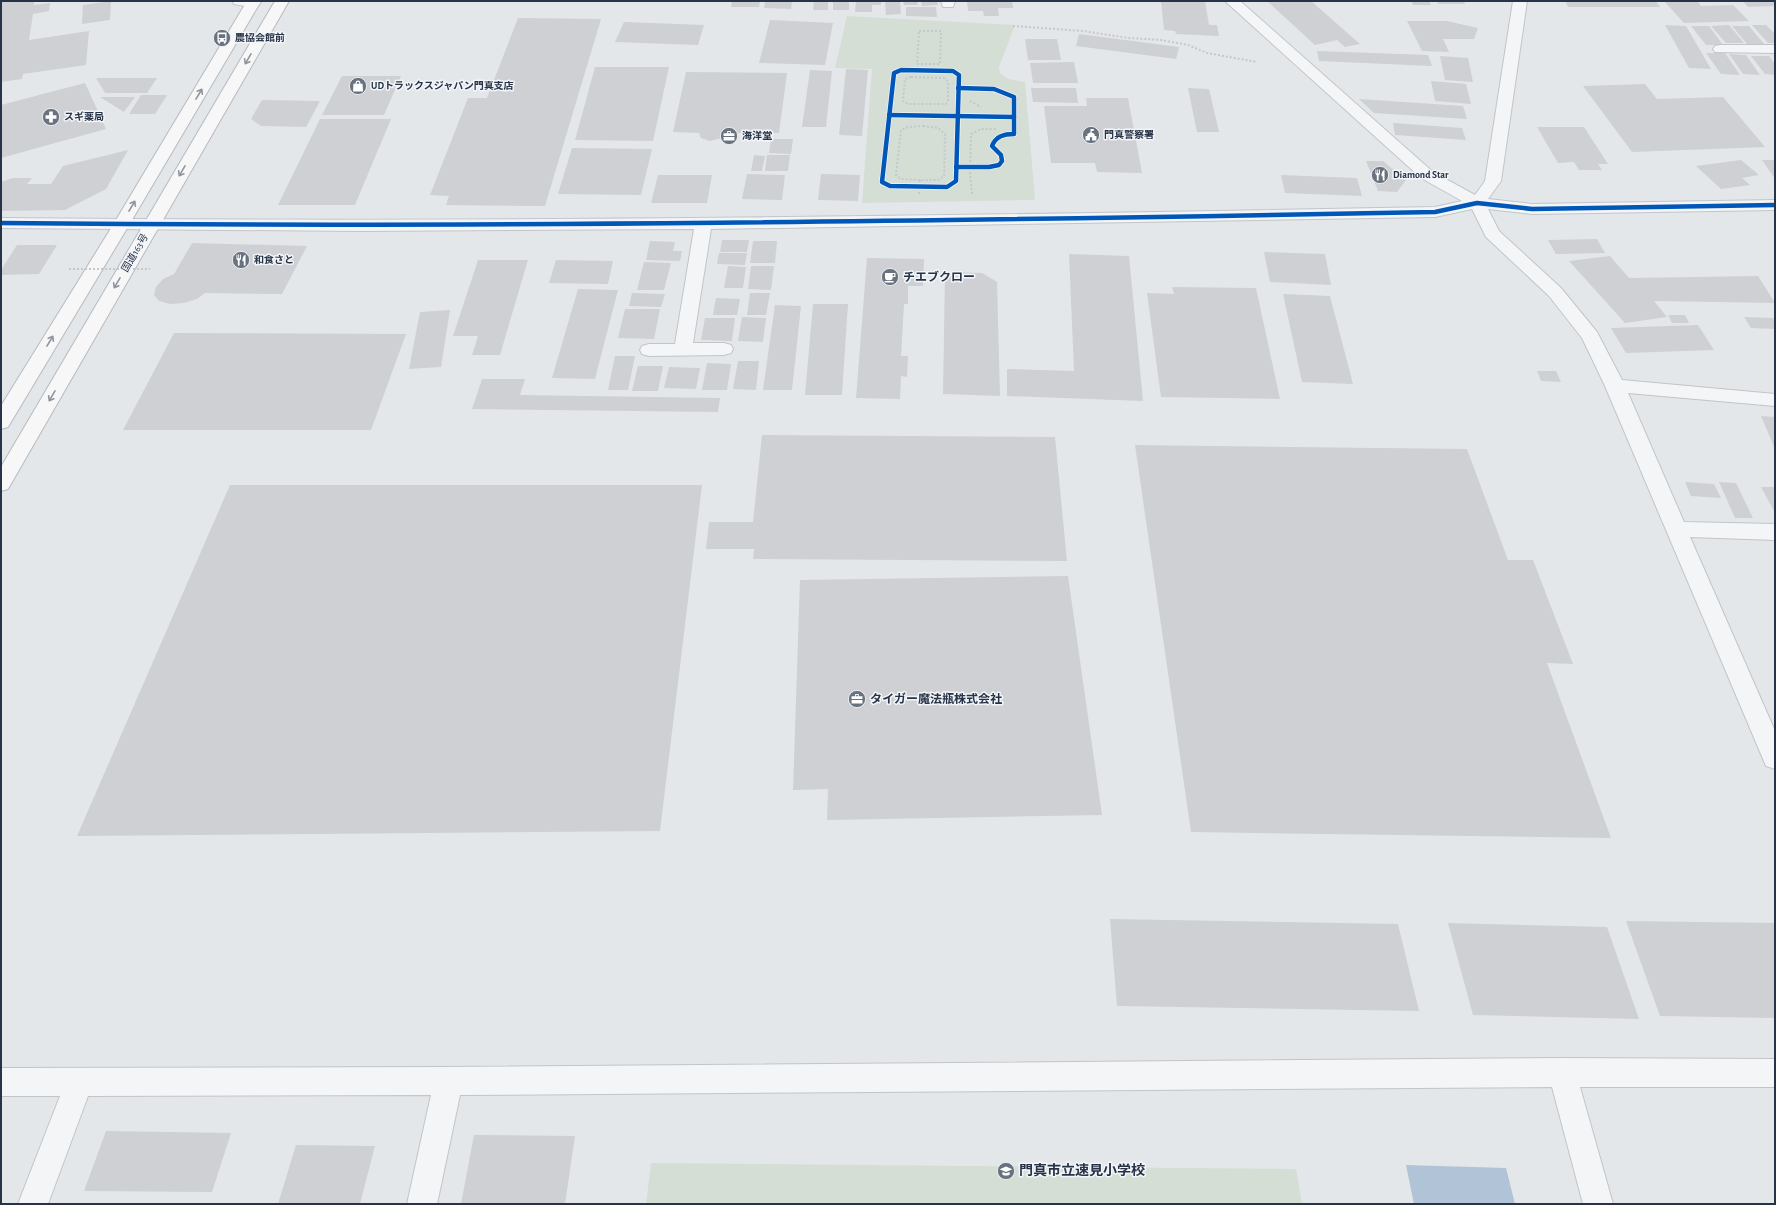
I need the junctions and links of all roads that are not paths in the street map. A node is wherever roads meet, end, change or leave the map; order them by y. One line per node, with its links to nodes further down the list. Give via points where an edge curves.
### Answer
1 (249, 1): 11 (highway, one-way to 1)
2 (282, 1): 12 (highway, 国道163号, one-way to 12)
3 (1232, 1): 7 (street, via 1427,175)
4 (1520, 1): 7 (street, via 1493,181)
5 (1720, 49): 6 (street)
6 (1775, 49)
7 (1477, 203): 8 (street, via 1532,209); 10 (street, via 1435,212); 16 (street, via 1492,233 1555,292 1590,336)
8 (1775, 205)
9 (1, 223): 11 (street)
10 (703, 224): 12 (street); 13 (street)
11 (121, 225): 12 (street); 18 (highway, one-way to 11)
12 (151, 225): 19 (highway, 国道163号, one-way to 19)
13 (683, 349): 14 (street); 15 (street)
14 (724, 349)
15 (649, 350)
16 (1615, 386): 17 (street); 20 (street)
17 (1775, 400)
18 (1, 422)
19 (1, 484)
20 (1677, 529): 21 (street); 22 (street)
21 (1775, 532)
22 (1775, 759)
23 (1562, 1072): 24 (street); 26 (street); 30 (street)
24 (1775, 1073)
25 (1, 1082): 27 (street)
26 (448, 1082): 27 (street); 29 (street)
27 (79, 1083): 28 (street)
28 (32, 1204)
29 (422, 1204)
30 (1598, 1204)

